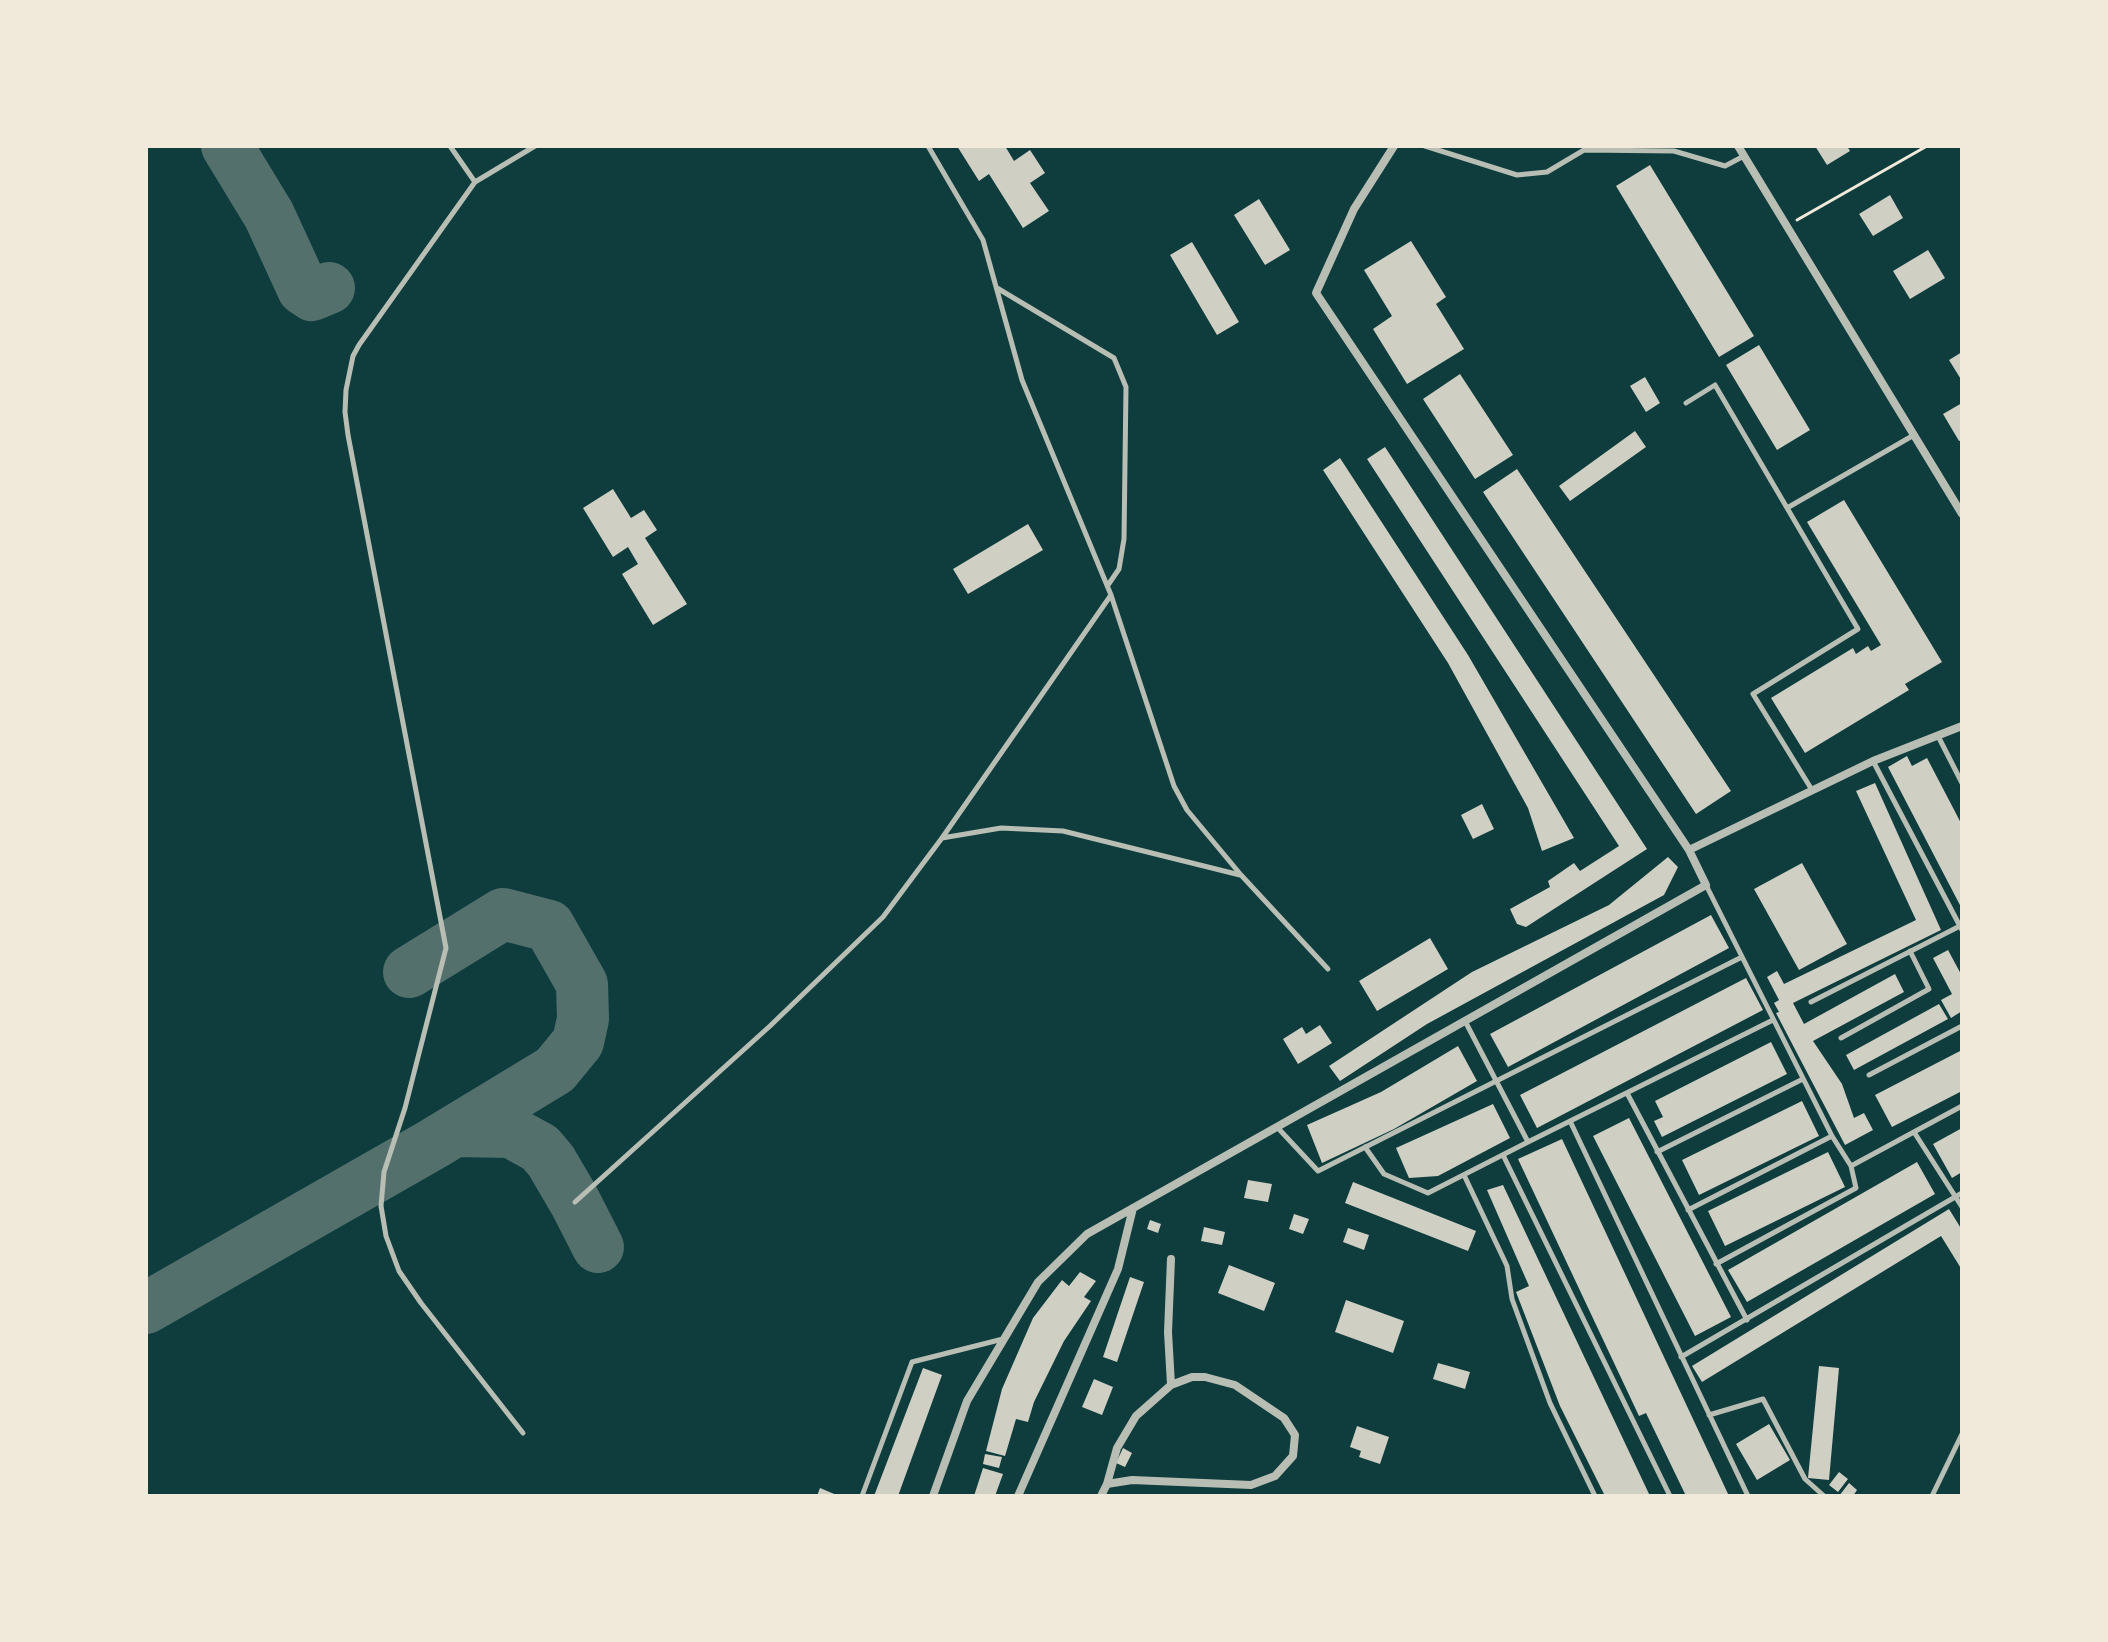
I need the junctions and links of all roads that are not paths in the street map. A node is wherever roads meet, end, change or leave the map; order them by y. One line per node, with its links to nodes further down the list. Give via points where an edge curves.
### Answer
1 (450, 146): 8 (lane)
2 (535, 146): 8 (lane)
3 (928, 146): 9 (lane, via 983,240)
4 (1394, 146): 22 (street, via 1354,209 1316,293)
5 (1425, 146): 7 (lane, via 1517,175 1547,172 1584,150 1674,151 1725,166)
6 (1738, 146): 7 (street)
7 (1744, 156): 11 (street)
8 (475, 182): 62 (lane, via 359,345 349,372 345,412 446,948 384,1172 381,1206 386,1236 399,1271 421,1303)
9 (996, 287): 14 (lane, via 1022,380); 14 (lane, via 1114,358 1126,387 1124,539 1119,569)
10 (1686, 403): 12 (lane, via 1715,385)
11 (1914, 435): 12 (lane); 13 (street)
12 (1787, 508): 20 (lane, via 1858,629 1753,694)
13 (1962, 514)
14 (1108, 586): 15 (lane)
15 (1111, 595): 21 (lane); 23 (lane, via 1174,786 1187,810)
16 (1962, 726): 17 (street)
17 (1937, 735): 18 (street); 19 (lane)
18 (1873, 761): 20 (street); 25 (lane)
19 (1962, 783)
20 (1812, 791): 22 (street)
21 (942, 838): 23 (lane, via 1001,828 1063,831); 51 (lane, via 883,917)
22 (1689, 850): 24 (street)
23 (1241, 875): 28 (lane)
24 (1706, 885): 27 (lane); 31 (street)
25 (1961, 928): 26 (lane)
26 (1910, 951): 29 (lane); 33 (lane, via 1929,989)
27 (1742, 957): 30 (lane); 36 (lane)
28 (1328, 969)
29 (1811, 1002)
30 (1773, 1020): 35 (lane); 37 (lane)
31 (1465, 1021): 36 (lane); 40 (street)
32 (1962, 1026): 34 (lane)
33 (1841, 1038)
34 (1869, 1075)
35 (1803, 1079): 42 (lane); 45 (lane)
36 (1496, 1081): 43 (lane); 44 (lane)
37 (1627, 1093): 39 (lane); 45 (lane)
38 (1962, 1106): 41 (lane)
39 (1570, 1121): 43 (lane); 59 (lane)
40 (1277, 1127): 44 (lane, via 1318,1171); 53 (street)
41 (1914, 1132): 47 (lane); 50 (lane)
42 (1832, 1136): 47 (lane); 54 (lane)
43 (1528, 1142): 46 (lane)
44 (1365, 1147): 48 (lane, via 1384,1174 1428,1193)
45 (1657, 1152): 54 (lane)
46 (1503, 1155): 48 (lane); 70 (lane)
47 (1851, 1166): 56 (lane, via 1856,1188)
48 (1464, 1175): 69 (lane, via 1507,1266 1512,1299 1550,1403)
49 (1962, 1193): 50 (lane)
50 (1956, 1197): 52 (lane); 57 (lane)
51 (575, 1202)
52 (1962, 1207)
53 (1133, 1208): 58 (street, via 1087,1234 1038,1282); 67 (street, via 1118,1269)
54 (1688, 1210): 56 (lane)
55 (1171, 1259): 60 (street)
56 (1716, 1264): 57 (lane)
57 (1747, 1320): 59 (lane)
58 (1004, 1339): 65 (lane, via 912,1362); 66 (street, via 967,1401)
59 (1681, 1357): 61 (lane)
60 (1171, 1385): 64 (street, via 1136,1416 1117,1448); 64 (street, via 1205,1377 1235,1385 1284,1418 1295,1435 1293,1456 1275,1476 1251,1485 1132,1480)
61 (1709, 1415): 71 (lane); 72 (lane, via 1763,1399 1805,1479)
62 (523, 1433)
63 (1962, 1434): 73 (lane)
64 (1107, 1484): 68 (street)
65 (862, 1496)
66 (933, 1496)
67 (1018, 1496)
68 (1101, 1496)
69 (1595, 1496)
70 (1670, 1496)
71 (1748, 1496)
72 (1824, 1496)
73 (1932, 1496)

